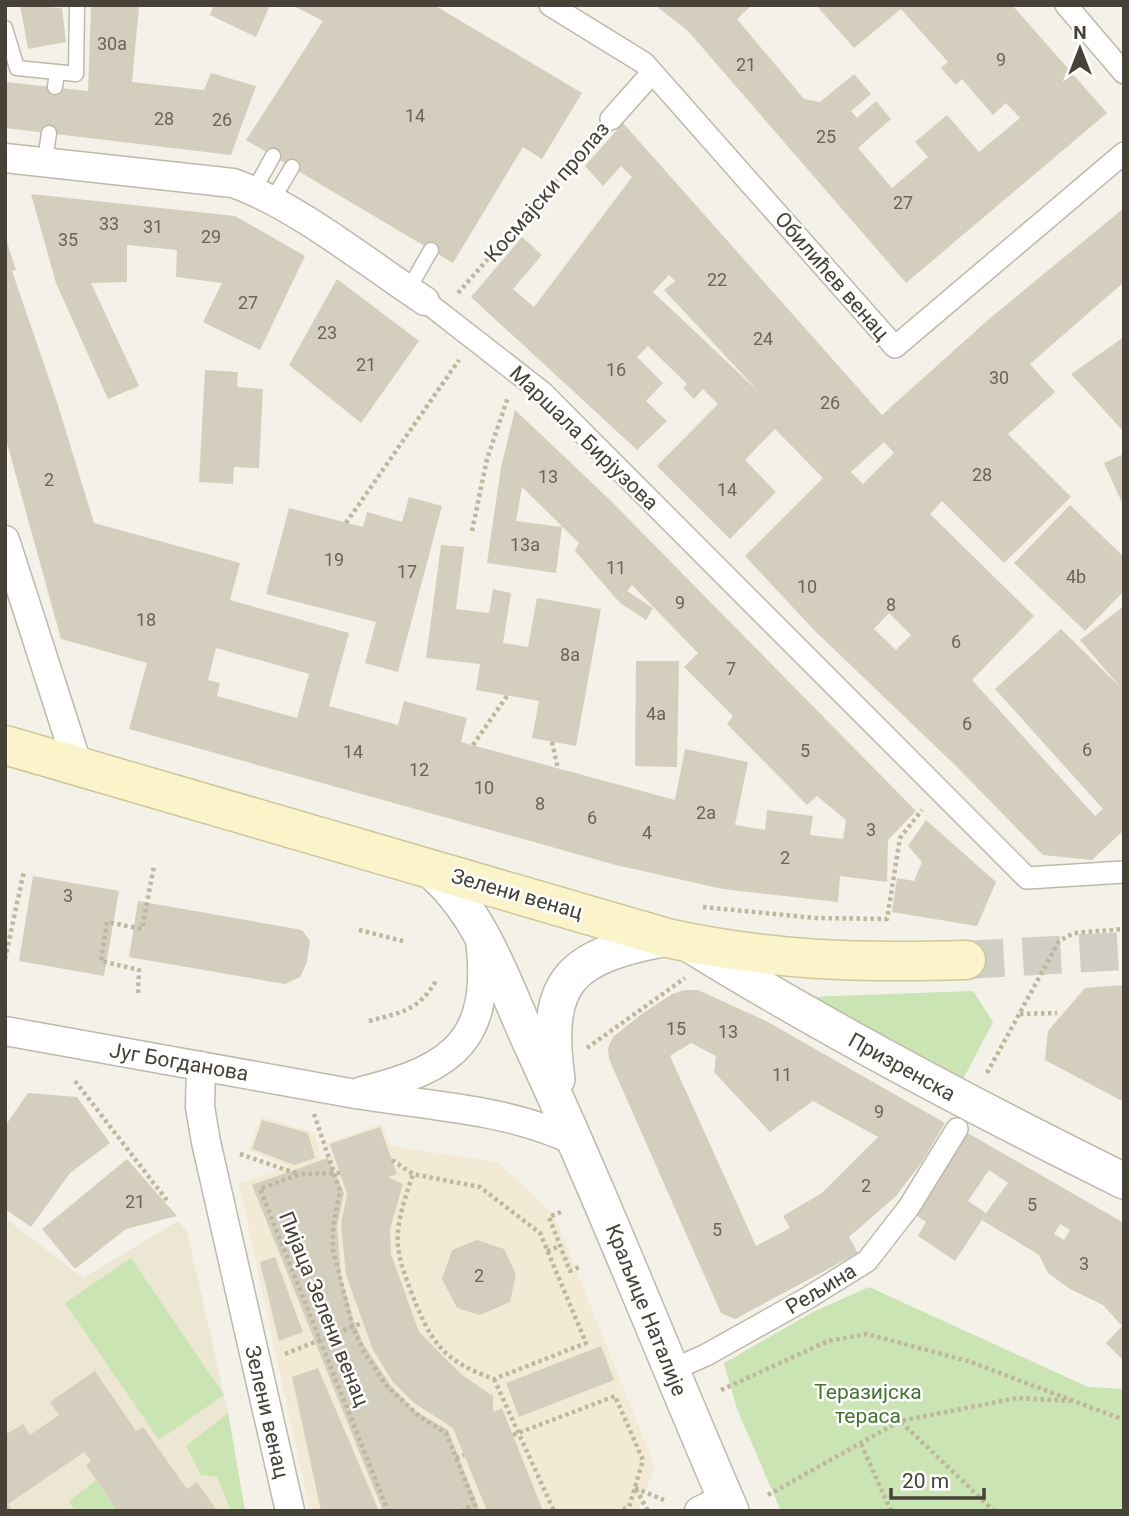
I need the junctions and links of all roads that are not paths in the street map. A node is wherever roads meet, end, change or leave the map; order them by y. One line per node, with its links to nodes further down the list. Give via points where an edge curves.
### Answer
1 (77, 5): 4 (lane, via 76,74 56,80 17,68)
2 (550, 5): 5 (street, Обилићев венац, via 644,63)
3 (1066, 5): 6 (street)
4 (5, 28)
5 (652, 73): 7 (street, Космајски пролаз); 8 (street, Обилићев венац, via 895,347)
6 (1124, 73)
7 (611, 119)
8 (1124, 153)
9 (273, 156): 12 (lane)
10 (5, 158): 12 (street, Маршала Бирјузова, via 47,147 199,177)
11 (292, 167): 12 (lane)
12 (263, 196): 14 (street, Маршала Бирјузова)
13 (431, 250): 14 (lane)
14 (424, 301): 19 (street, Маршала Бирјузова, via 542,392 1027,878)
15 (5, 540): 17 (street)
16 (5, 745): 17 (main road, Зелени венац)
17 (78, 766): 18 (main road, Зелени венац)
18 (429, 869): 20 (street, Краљице Наталије, via 452,891); 21 (main road, Зелени венац)
19 (1124, 872)
20 (479, 929): 25 (street, Југ Богданова, via 483,992 467,1038 428,1069); 26 (street, Краљице Наталије)
21 (685, 940): 22 (main road, Зелени венац, via 811,961); 26 (street, Краљице Наталије, via 605,952 579,969 565,987 553,1032); 27 (street, Призренска)
22 (966, 960)
23 (5, 1031): 24 (street, Југ Богданова)
24 (201, 1066): 25 (street, Југ Богданова); 32 (street, Зелени венац, via 200,1107 206,1142)
25 (352, 1093): 28 (street, Југ Богданова, via 518,1119)
26 (562, 1110): 28 (street, Краљице Наталије)
27 (962, 1120): 29 (street, Призренска); 30 (street, Рељина, via 909,1206 867,1261 806,1300)
28 (577, 1142): 30 (street, Краљице Наталије)
29 (1124, 1181)
30 (670, 1371): 31 (street, Краљице Наталије)
31 (718, 1506)
32 (290, 1511)

